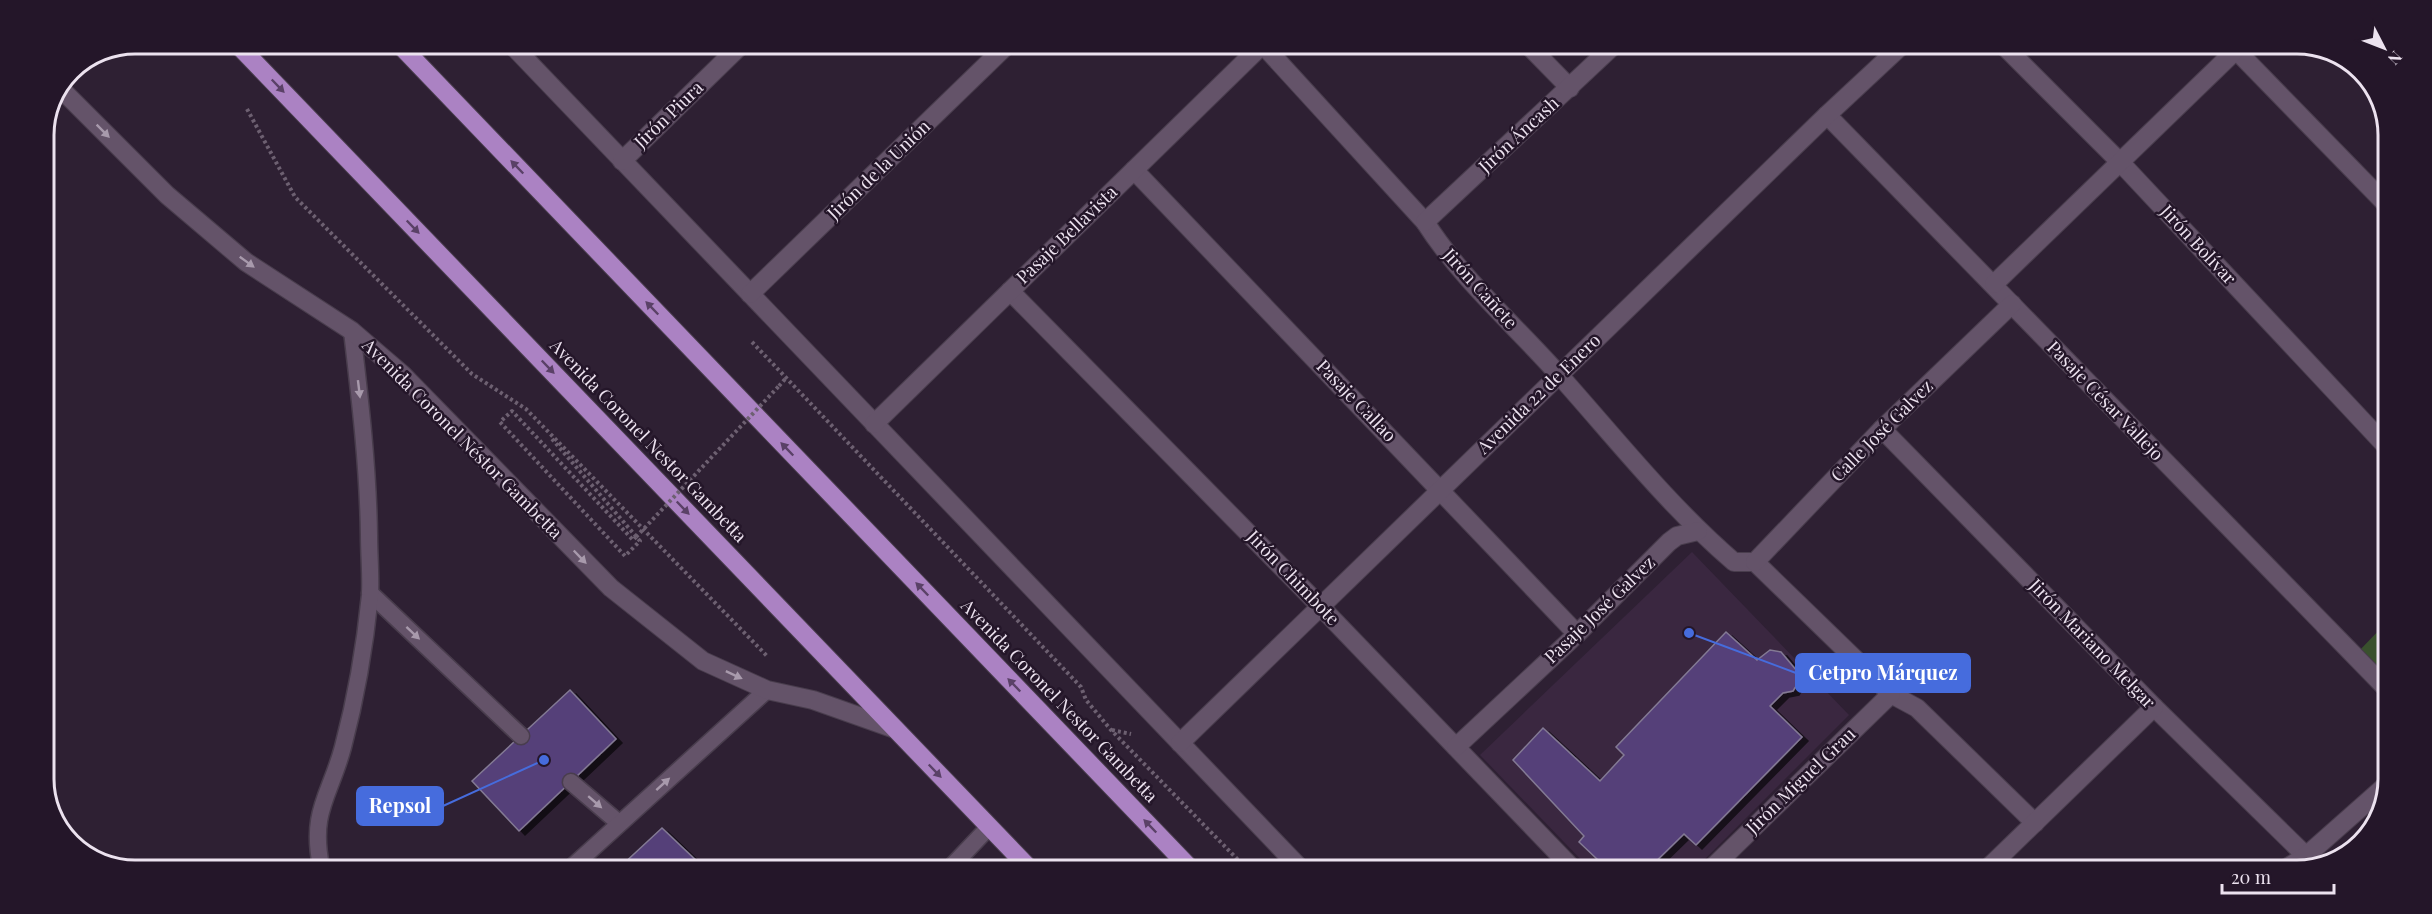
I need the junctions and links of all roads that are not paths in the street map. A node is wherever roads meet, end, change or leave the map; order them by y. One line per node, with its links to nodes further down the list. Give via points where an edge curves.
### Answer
1 (247, 54): 41 (highway, Avenida Coronel Nestor Gambetta, one-way to 41)
2 (409, 54): 55 (highway, Avenida Coronel Nestor Gambetta, one-way to 2)
3 (521, 54): 17 (street)
4 (732, 54): 17 (street, Jirón Piura)
5 (999, 54): 24 (street, Jirón de la Unión)
6 (1255, 54): 19 (street, Pasaje Bellavista)
7 (1270, 54): 21 (street, Jirón Cañete)
8 (1537, 54): 14 (street)
9 (1605, 54): 14 (street, Jirón Áncash)
10 (1893, 54): 16 (street, Avenida 22 de Enero)
11 (2012, 54): 18 (street, Jirón Bolívar)
12 (2231, 54): 18 (street)
13 (2241, 54): 20 (street)
14 (1570, 88): 21 (street, Jirón Áncash)
15 (66, 94): 26 (street, Avenida Coronel Néstor Gambetta, one-way to 26, via 167,195 246,262)
16 (1827, 115): 22 (street, Pasaje César Vallejo); 27 (street, Avenida 22 de Enero)
17 (622, 160): 24 (street)
18 (2120, 162): 22 (street); 30 (street, Jirón Bolívar)
19 (1134, 170): 23 (street, Pasaje Bellavista); 31 (street, Pasaje Callao)
20 (2378, 196)
21 (1425, 222): 27 (street, Jirón Cañete, via 1446,254)
22 (1994, 284): 25 (street, Pasaje César Vallejo)
23 (1010, 291): 28 (street, Pasaje Bellavista); 35 (street, Jirón Chimbote)
24 (750, 294): 28 (street)
25 (2012, 304): 29 (street, Calle José Galvez); 37 (street, Pasaje César Vallejo)
26 (352, 331): 34 (lane, one-way to 34, via 368,468); 38 (street, Avenida Coronel Néstor Gambetta, one-way to 38, via 402,374 611,588 703,661)
27 (1559, 375): 31 (street, Avenida 22 de Enero); 32 (street, Jirón Cañete)
28 (874, 424): 43 (street)
29 (1882, 429): 33 (street, Calle José Galvez); 40 (street, Jirón Mariano Melgar)
30 (2378, 437)
31 (1440, 489): 35 (street, Avenida 22 de Enero); 36 (street, Pasaje Callao)
32 (1698, 531): 33 (street, via 1734,562); 36 (street, Pasaje José Galvez, via 1669,542)
33 (1755, 562): 39 (street)
34 (370, 593): 42 (lane, one-way to 42); 51 (lane, via 350,720 319,817)
35 (1320, 606): 43 (street, Avenida 22 de Enero); 44 (street, Jirón Chimbote)
36 (1576, 634): 44 (street, Pasaje José Galvez)
37 (2378, 680)
38 (767, 690): 41 (street, Avenida Coronel Néstor Gambetta, via 813,700); 47 (lane, one-way to 38)
39 (1891, 694): 48 (street, via 1917,708); 58 (street, Jirón Miguel Grau)
40 (2154, 708): 48 (street); 50 (street, Jirón Mariano Melgar)
41 (895, 729): 49 (highway, Avenida Coronel Nestor Gambetta, one-way to 49)
42 (521, 736)
43 (1179, 743): 56 (street)
44 (1456, 747): 57 (street, Jirón Chimbote)
45 (571, 782): 47 (lane, one-way to 47)
46 (2376, 794): 50 (street)
47 (619, 823): 52 (lane)
48 (2034, 823): 59 (street)
49 (989, 827): 53 (lane); 54 (highway, Avenida Coronel Nestor Gambetta)
50 (2306, 856): 60 (street)
51 (320, 860)
52 (579, 860)
53 (958, 860)
54 (1021, 860)
55 (1182, 860)
56 (1292, 860)
57 (1564, 860)
58 (1720, 860)
59 (1996, 860)
60 (2300, 860)

